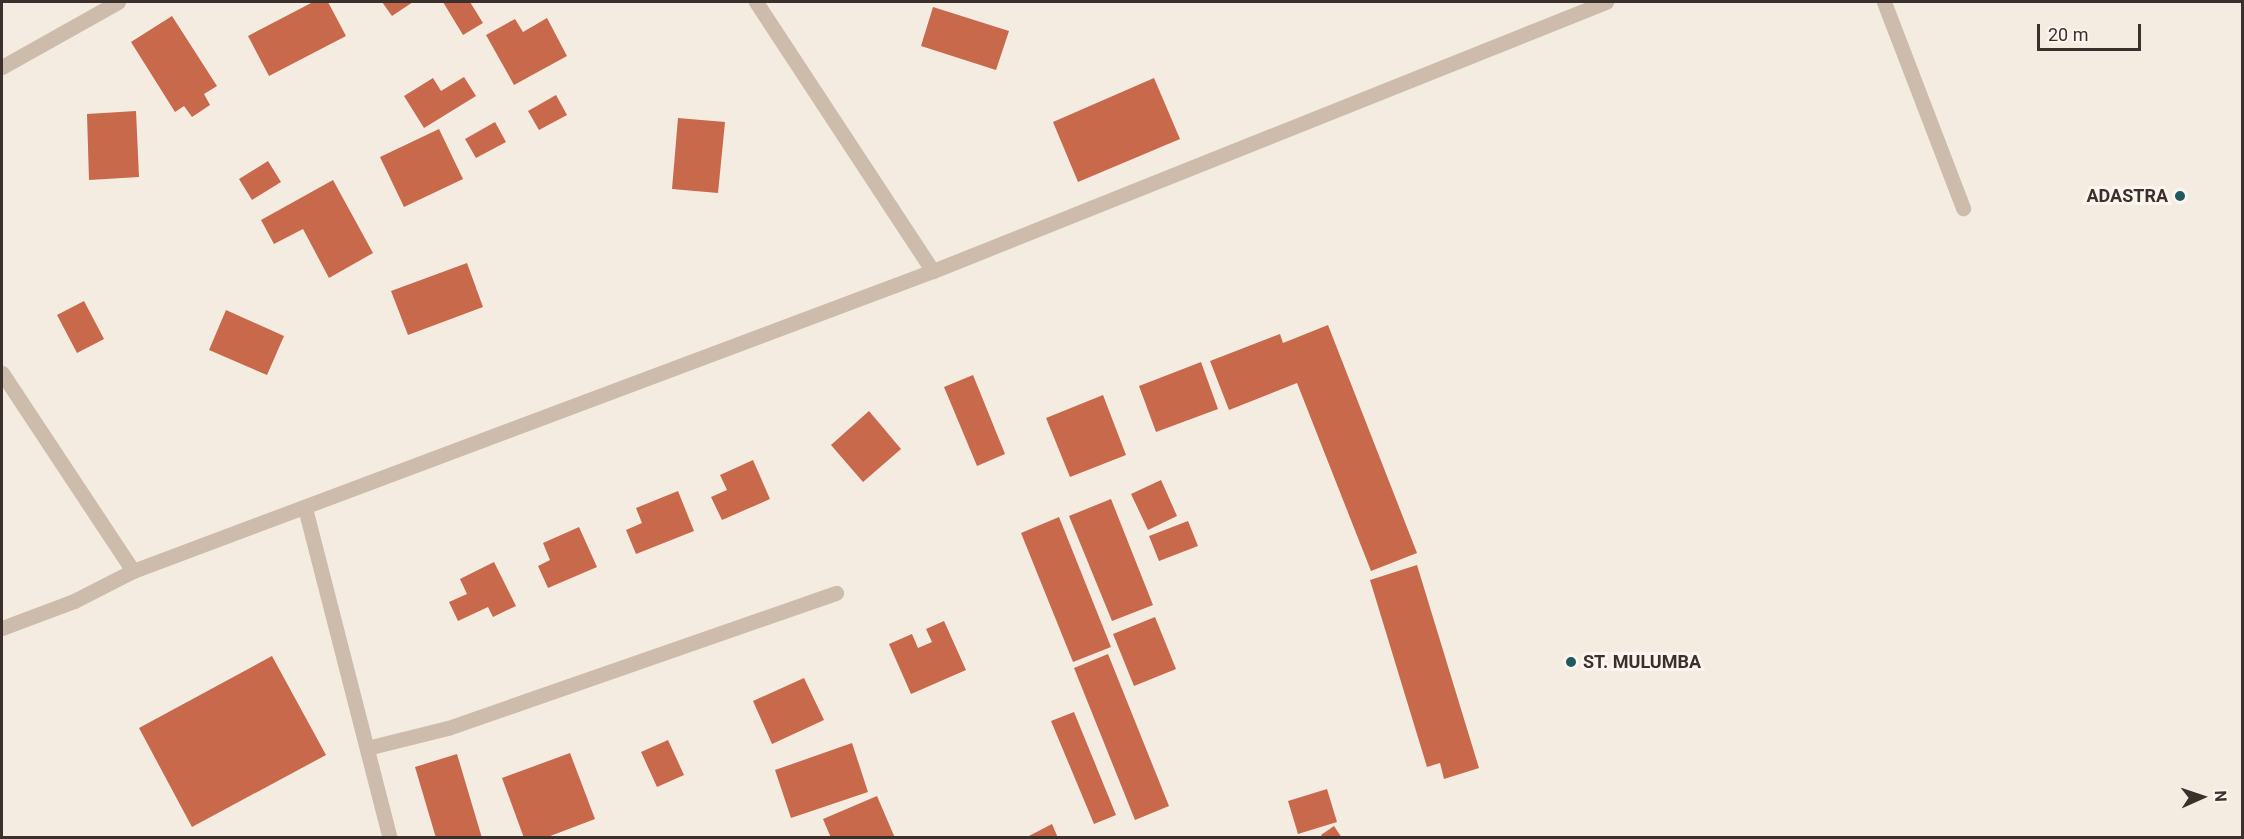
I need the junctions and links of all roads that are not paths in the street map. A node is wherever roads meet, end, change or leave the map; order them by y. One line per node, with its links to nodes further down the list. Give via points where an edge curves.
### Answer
1 (118, 2): 5 (street)
2 (756, 2): 7 (street)
3 (1606, 2): 7 (street)
4 (1884, 2): 6 (street)
5 (2, 67)
6 (1963, 208)
7 (933, 271): 9 (street)
8 (2, 372): 10 (street)
9 (305, 508): 10 (street); 13 (street)
10 (133, 571): 12 (street, via 74,601)
11 (836, 593): 13 (street, via 448,728)
12 (2, 628)
13 (367, 748): 14 (street)
14 (390, 837)

